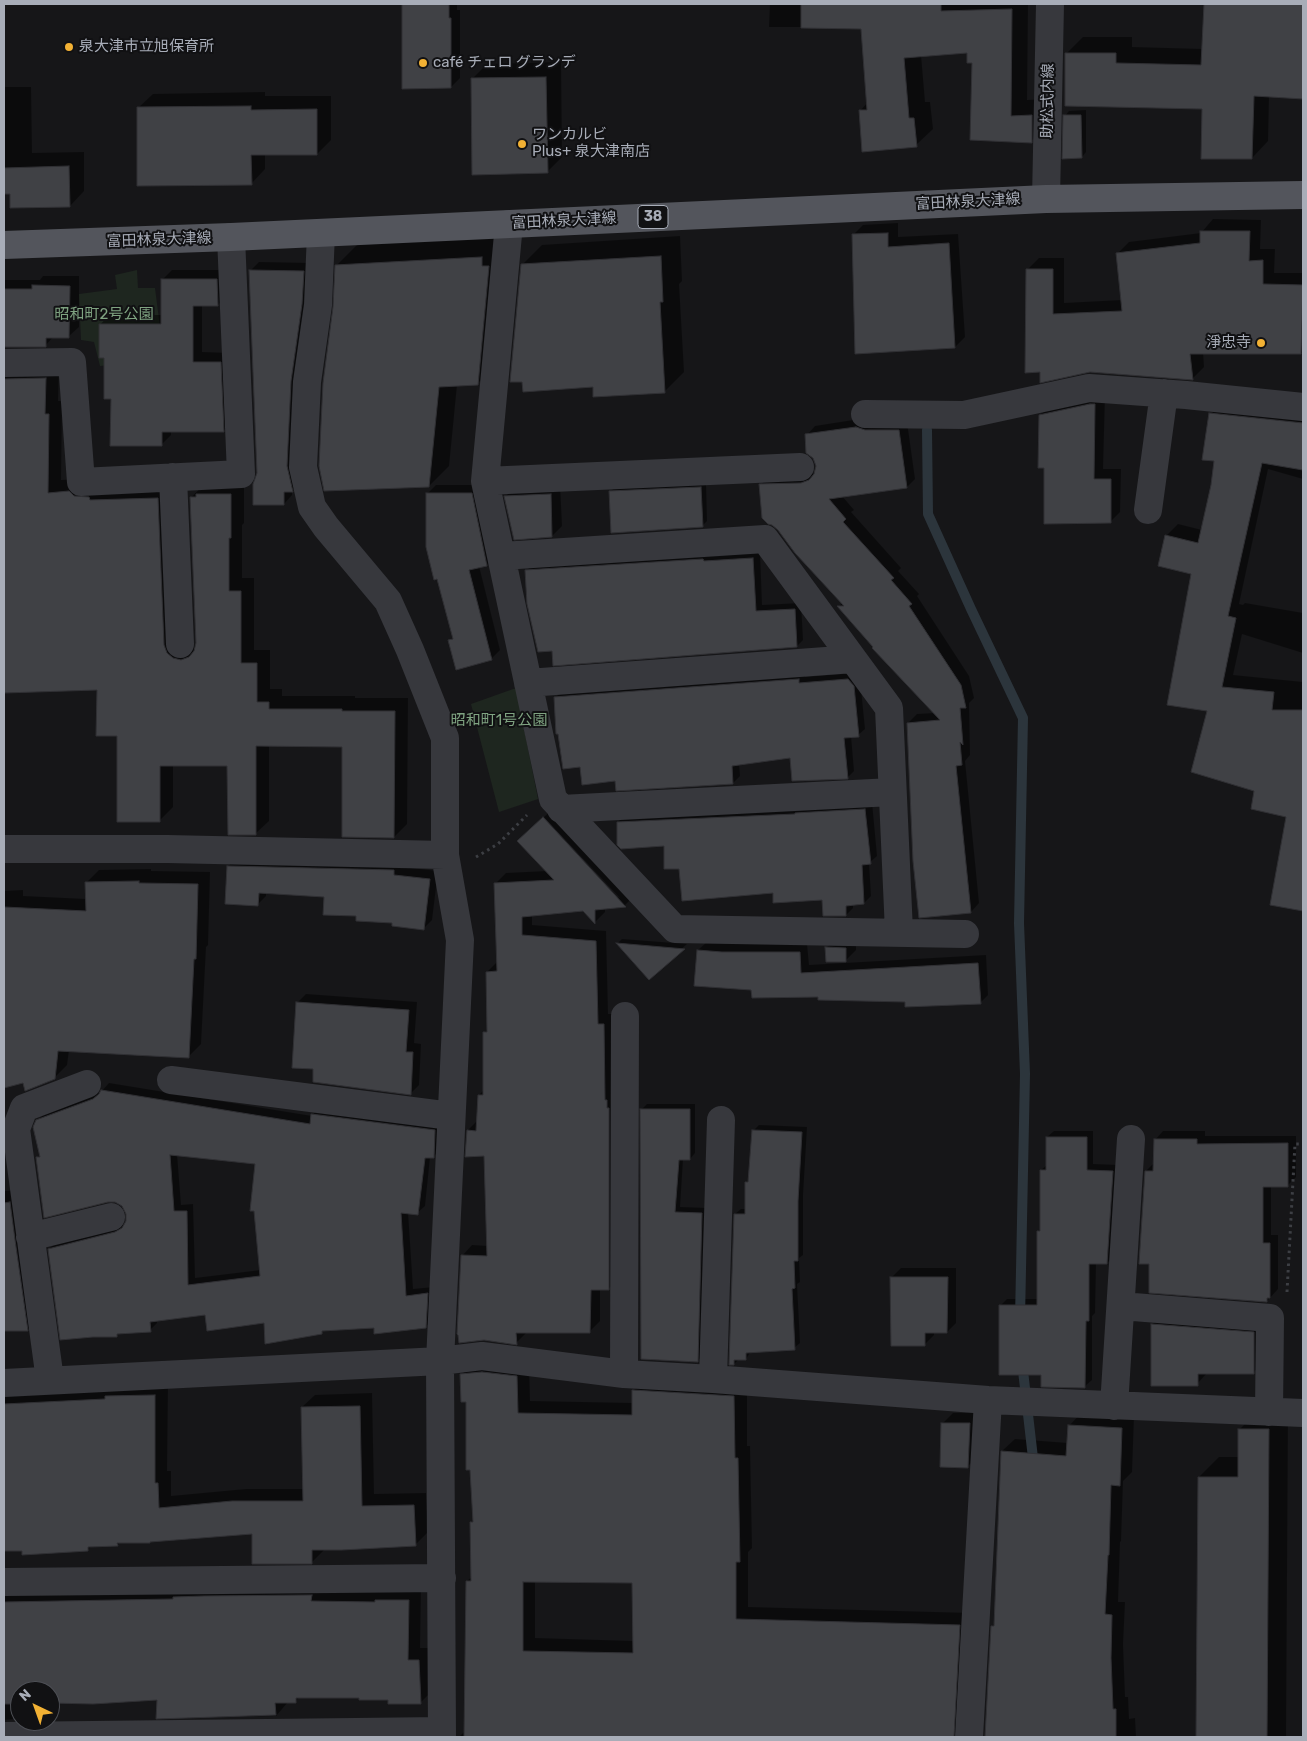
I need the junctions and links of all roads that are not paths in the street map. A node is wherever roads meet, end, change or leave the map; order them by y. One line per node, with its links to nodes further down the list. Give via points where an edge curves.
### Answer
1 (1050, 4): 3 (street, 助松式内線)
2 (1303, 195): 3 (main road, 富田林泉大津線 / 38)
3 (1046, 199): 4 (main road, 富田林泉大津線 / 38)
4 (509, 224): 5 (main road, 富田林泉大津線 / 38); 14 (street)
5 (321, 233): 6 (main road, 富田林泉大津線 / 38); 23 (street, via 318,304 307,382 303,467 312,507 388,601 445,738)
6 (231, 237): 7 (main road, 富田林泉大津線 / 38); 13 (street, via 241,474)
7 (4, 245)
8 (4, 363): 13 (street, via 72,362 81,482)
9 (1164, 394): 10 (street); 11 (street, via 1089,388 964,415); 15 (street)
10 (1303, 407)
11 (864, 414)
12 (800, 467): 14 (street)
13 (172, 477): 17 (street)
14 (485, 481): 16 (street)
15 (1148, 510)
16 (502, 556): 18 (street, via 765,539); 19 (street)
17 (180, 644)
18 (853, 660): 19 (street); 20 (street, via 889,708)
19 (528, 683): 21 (street)
20 (892, 792): 21 (street); 24 (street)
21 (556, 799): 24 (street, via 675,929)
22 (4, 849): 23 (street, via 167,850)
23 (446, 864): 29 (street, via 460,940)
24 (899, 932): 25 (street)
25 (965, 934)
26 (625, 1016): 36 (street)
27 (171, 1080): 29 (street)
28 (87, 1084): 33 (street, via 24,1108 16,1129)
29 (451, 1116): 35 (street)
30 (720, 1120): 37 (street)
31 (1131, 1139): 34 (street)
32 (111, 1217): 33 (street)
33 (30, 1237): 38 (street)
34 (1120, 1306): 41 (street); 42 (street, via 1270,1318)
35 (440, 1361): 36 (street, via 482,1356); 38 (street); 44 (street)
36 (624, 1374): 37 (street)
37 (713, 1379): 40 (street)
38 (50, 1380): 39 (street)
39 (4, 1383)
40 (988, 1400): 41 (street); 48 (street)
41 (1114, 1406): 42 (street)
42 (1269, 1412): 43 (street)
43 (1303, 1413)
44 (442, 1578): 45 (street); 46 (street)
45 (4, 1582)
46 (442, 1734): 47 (street)
47 (4, 1736)
48 (969, 1737)

